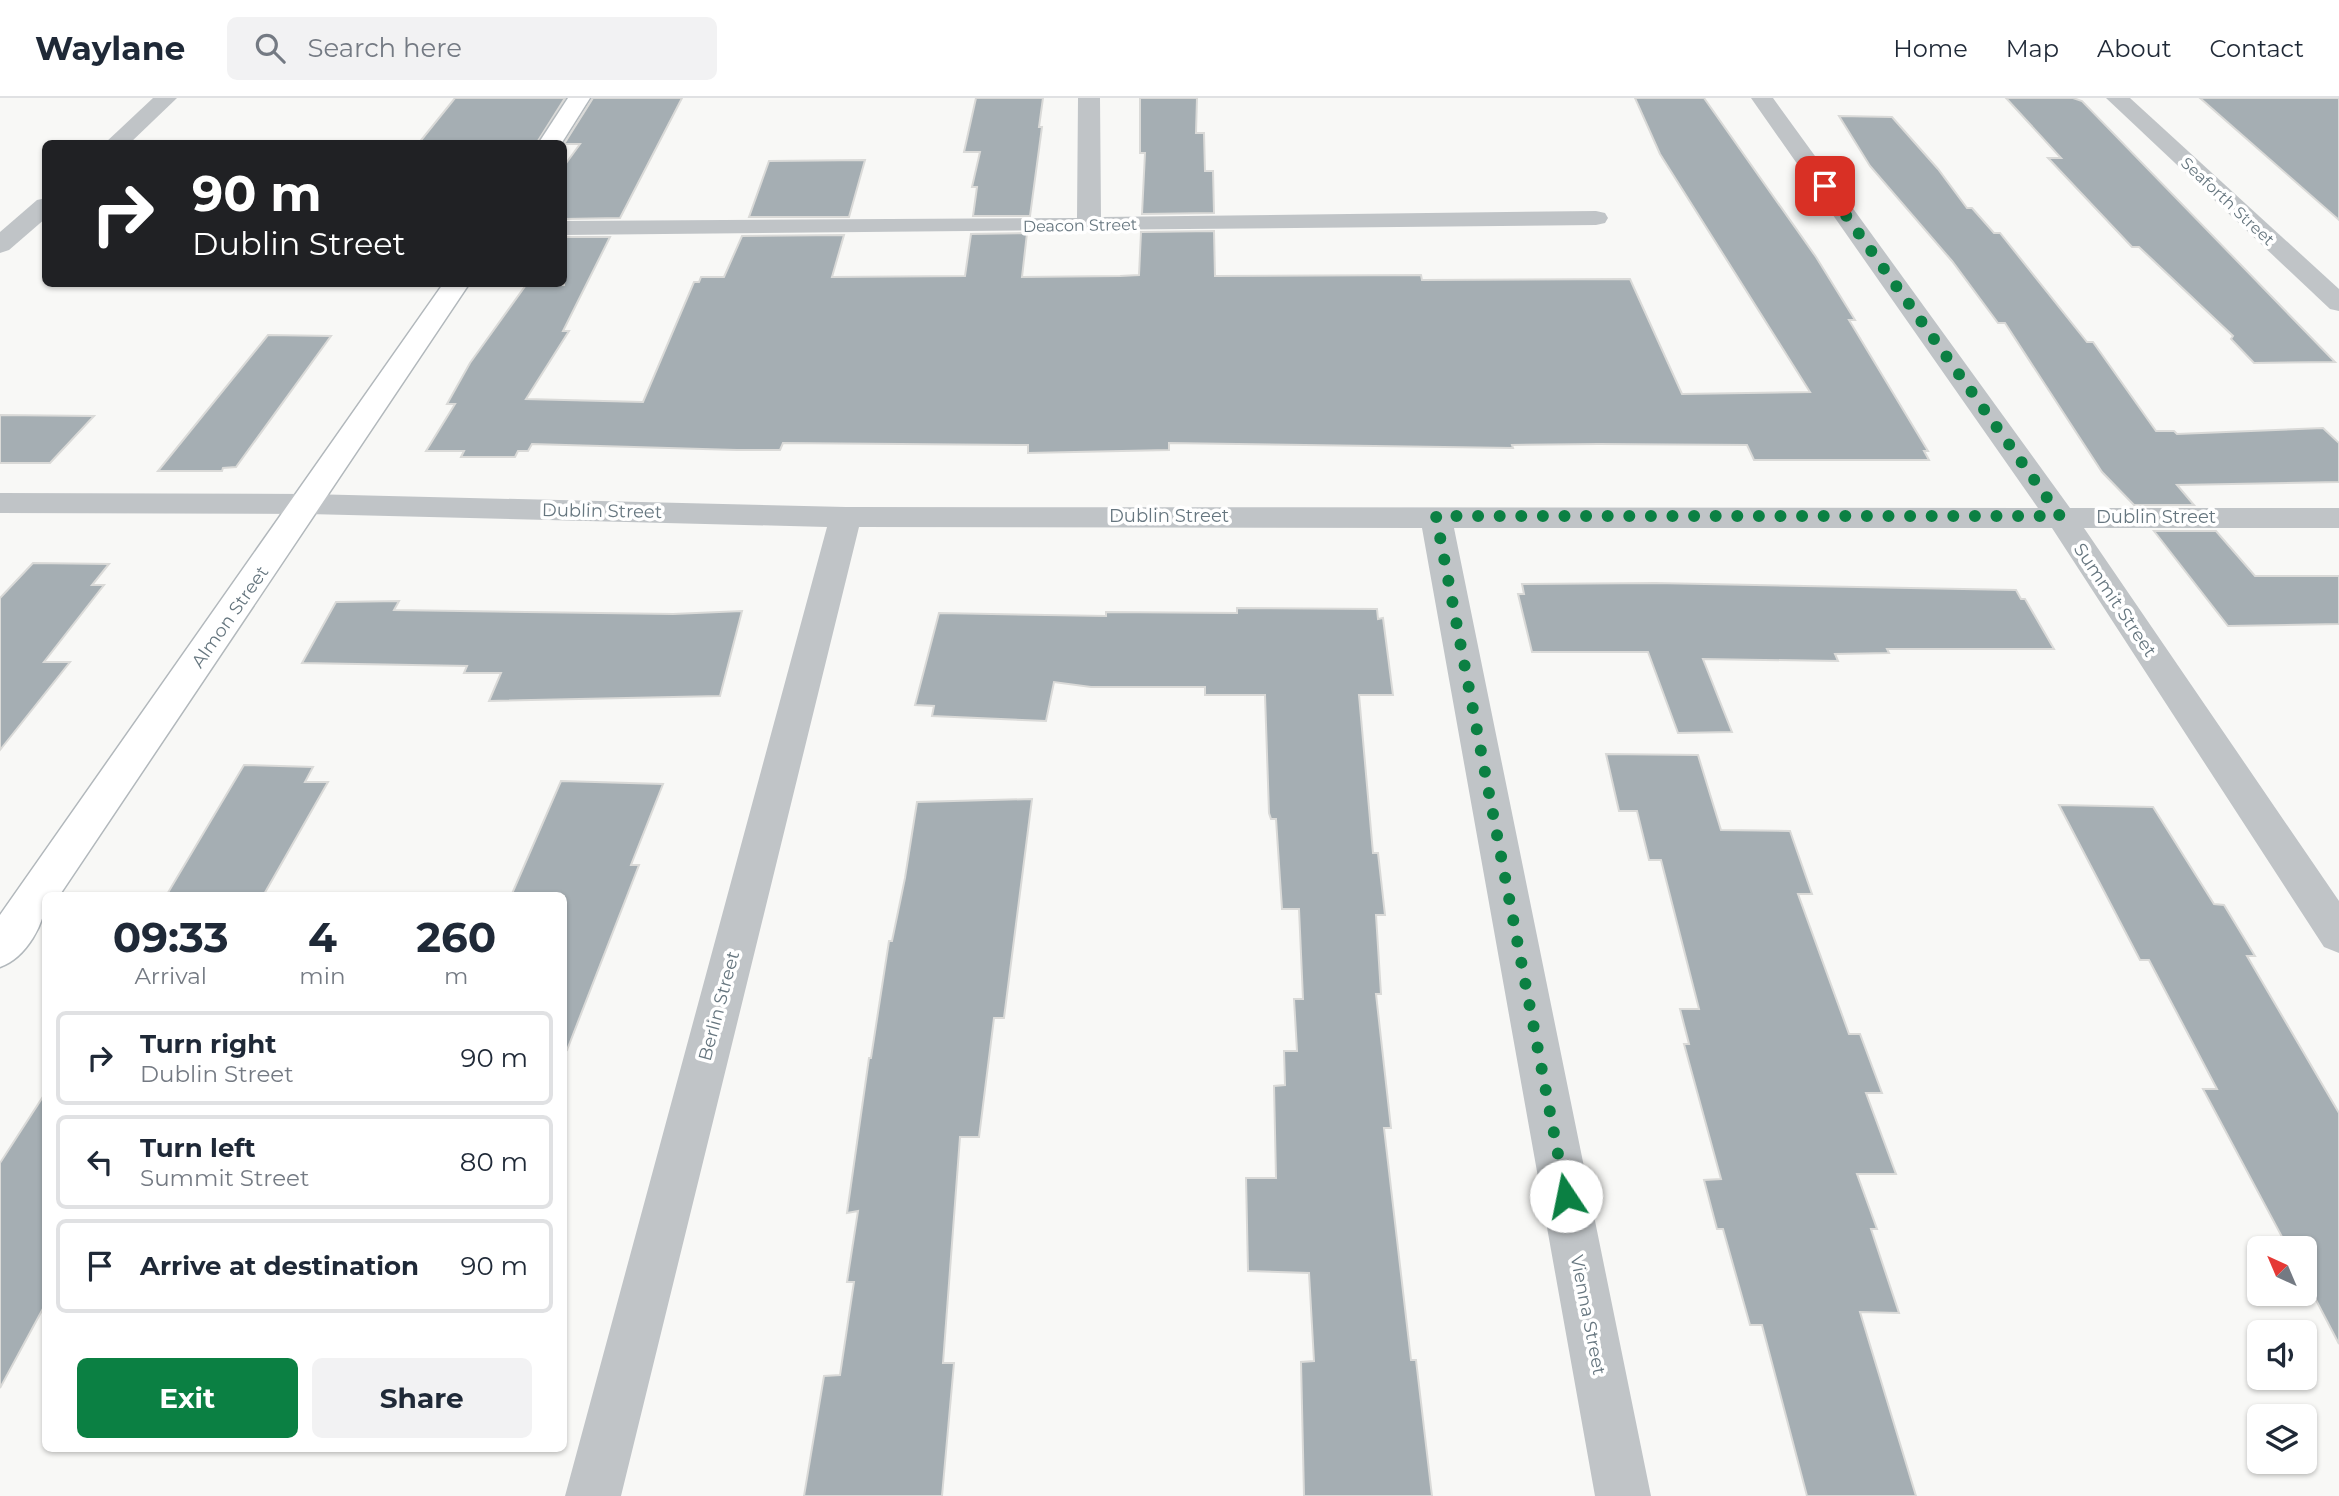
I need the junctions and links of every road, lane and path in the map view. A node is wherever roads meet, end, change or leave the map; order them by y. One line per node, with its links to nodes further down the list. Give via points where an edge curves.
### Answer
1 (166, 98): 6 (street)
2 (579, 98): 7 (street)
3 (1089, 98): 10 (street)
4 (1762, 98): 18 (street, Summit Street)
5 (2117, 98): 14 (street, Seaforth Street)
6 (119, 140)
7 (552, 140)
8 (42, 208): 12 (street)
9 (1596, 218): 10 (street, Deacon Street)
10 (1089, 225): 11 (street, Deacon Street)
11 (567, 228)
12 (0, 245)
13 (454, 287): 16 (street, Almon Street)
14 (2339, 303)
15 (0, 503): 16 (street, Dublin Street)
16 (308, 504): 19 (street, Dublin Street); 22 (street, Almon Street)
17 (1436, 516): 18 (street, Dublin Street); 19 (street, Dublin Street); 24 (street, Vienna Street)
18 (2060, 516): 20 (street, Dublin Street); 21 (street, Summit Street)
19 (846, 517): 23 (street, Berlin Street)
20 (2339, 518)
21 (2339, 936)
22 (0, 949)
23 (593, 1496)
24 (1623, 1496)

